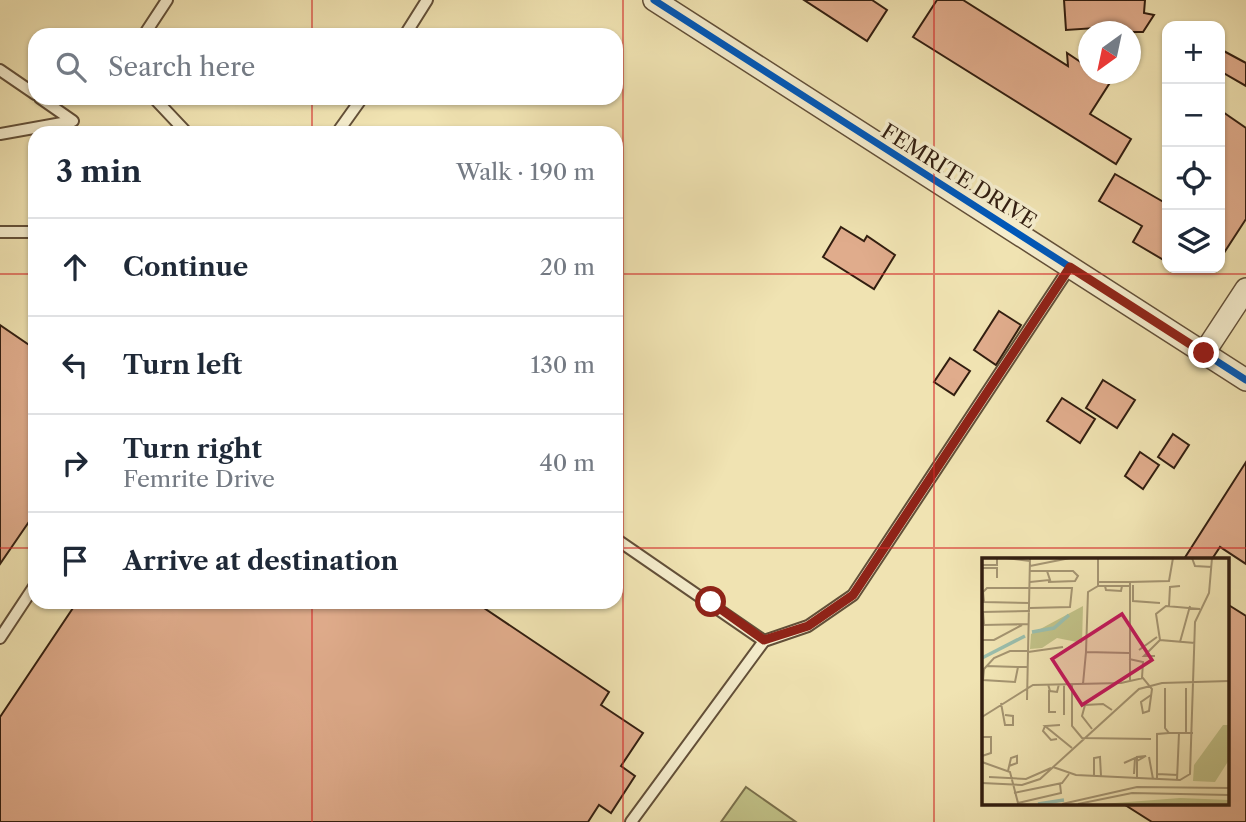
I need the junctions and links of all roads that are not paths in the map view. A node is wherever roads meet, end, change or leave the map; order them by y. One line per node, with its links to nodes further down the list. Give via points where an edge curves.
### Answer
1 (167, 0): 4 (lane)
2 (427, 0): 5 (lane)
3 (654, 0): 20 (street, FEMRITE DRIVE)
4 (149, 28)
5 (409, 28)
6 (0, 70): 7 (lane)
7 (12, 78): 8 (lane); 9 (lane)
8 (0, 81)
9 (28, 89)
10 (50, 105): 13 (lane, via 73,121)
11 (161, 105): 14 (lane)
12 (357, 105): 15 (lane)
13 (45, 126)
14 (180, 126)
15 (342, 126)
16 (28, 129): 17 (lane)
17 (0, 134)
18 (0, 232): 19 (lane)
19 (28, 232)
20 (1070, 267): 22 (street, FEMRITE DRIVE); 27 (lane, via 853,595 808,626)
21 (1246, 289): 22 (street)
22 (1204, 353): 23 (street, FEMRITE DRIVE)
23 (1246, 380)
24 (623, 544): 27 (lane)
25 (28, 596): 26 (lane)
26 (0, 638)
27 (764, 640): 28 (lane)
28 (631, 822)

